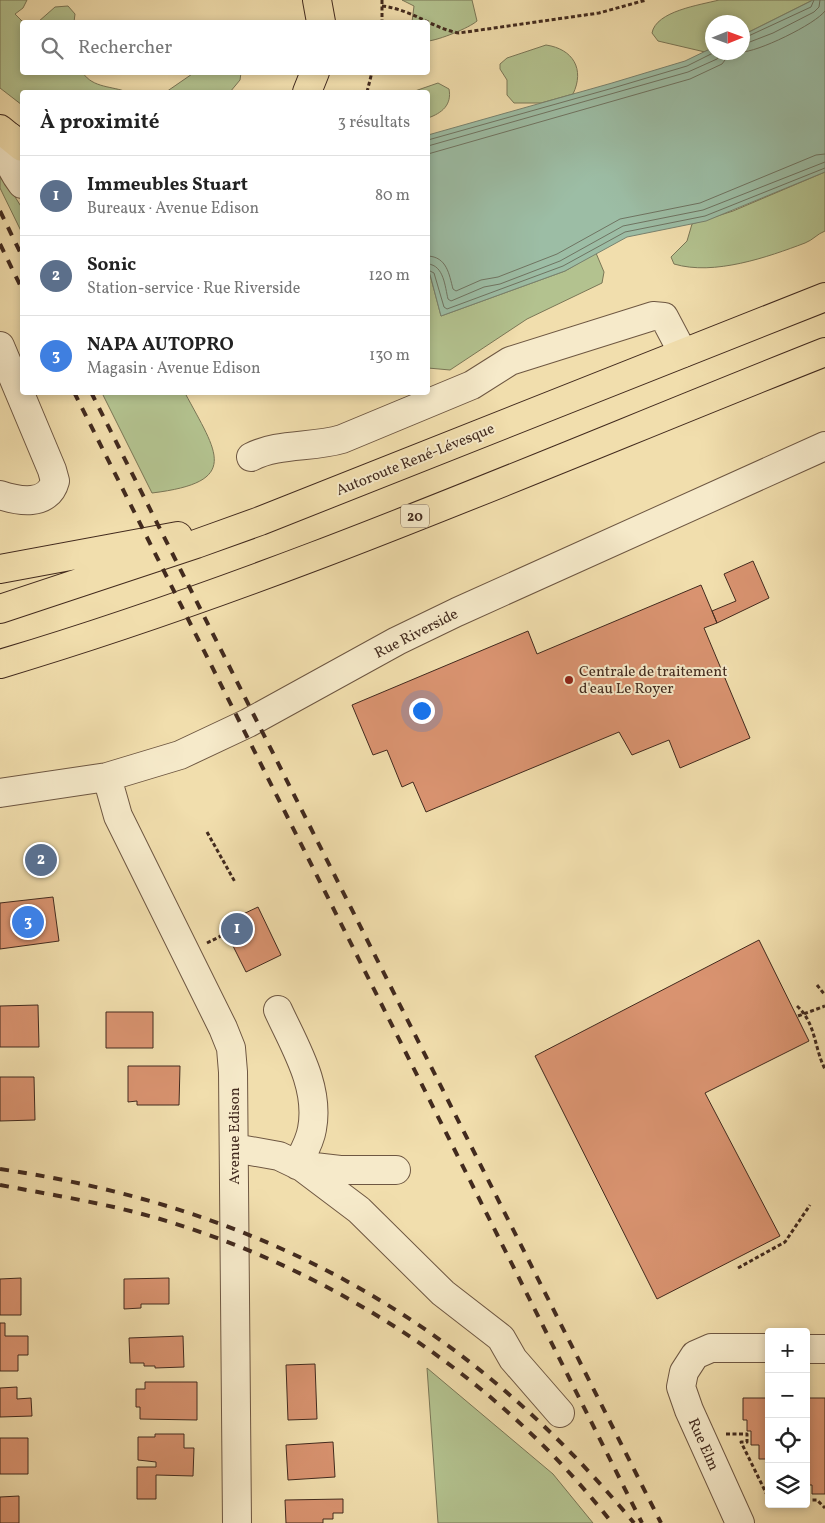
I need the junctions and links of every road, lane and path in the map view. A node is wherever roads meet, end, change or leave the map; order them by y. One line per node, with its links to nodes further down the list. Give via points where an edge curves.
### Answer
1 (317, 0): 5 (main road)
2 (382, 0): 4 (path)
3 (646, 0): 8 (path, via 599,13 459,33)
4 (382, 6): 6 (path); 7 (path, via 403,9)
5 (321, 20)
6 (382, 20)
7 (426, 20)
8 (430, 22)
9 (314, 75): 11 (main road)
10 (371, 75): 12 (path)
11 (309, 90)
12 (368, 90)
13 (11, 138): 14 (street, via 7,154)
14 (20, 181)
15 (825, 297): 18 (main road, Autoroute René-Lévesque)
16 (0, 346): 19 (street)
17 (825, 352): 27 (main road, 20, via 222,591)
18 (683, 353): 22 (street, via 664,317 653,316 510,361 472,385 342,439 275,449); 24 (main road, Autoroute René-Lévesque)
19 (20, 394)
20 (21, 395): 23 (street, via 55,482 49,493 38,499 17,501)
21 (825, 446): 28 (street, Rue Riverside, via 422,629 224,735 172,758)
22 (252, 457)
23 (0, 495)
24 (260, 521): 25 (main road); 26 (main road, Autoroute René-Lévesque)
25 (0, 569)
26 (0, 609)
27 (0, 664)
28 (107, 777): 29 (street, Rue Riverside); 40 (street, Avenue Edison, via 118,816 228,1038 233,1065)
29 (0, 793)
30 (207, 832): 31 (path)
31 (235, 882)
32 (817, 985): 33 (path)
33 (825, 995)
34 (797, 1006): 37 (path)
35 (825, 1006): 37 (path)
36 (278, 1010): 41 (street, via 306,1072 313,1102 312,1129)
37 (805, 1013): 38 (path); 39 (path)
38 (798, 1016)
39 (825, 1069)
40 (234, 1148): 41 (street, via 267,1152); 53 (street, Avenue Edison)
41 (297, 1165): 42 (street, via 340,1170); 48 (street, via 359,1210 442,1294 496,1333 513,1359)
42 (396, 1170)
43 (810, 1205): 44 (path, via 785,1242)
44 (738, 1268)
45 (765, 1348): 54 (street, Rue Elm, via 712,1348 695,1354 684,1372 682,1387 689,1410)
46 (810, 1349): 47 (street)
47 (825, 1350)
48 (560, 1413)
49 (721, 1434): 50 (path, via 747,1434 747,1442 741,1442)
50 (765, 1491)
51 (810, 1500): 52 (path, via 817,1500)
52 (825, 1508)
53 (237, 1523)
54 (740, 1523)

